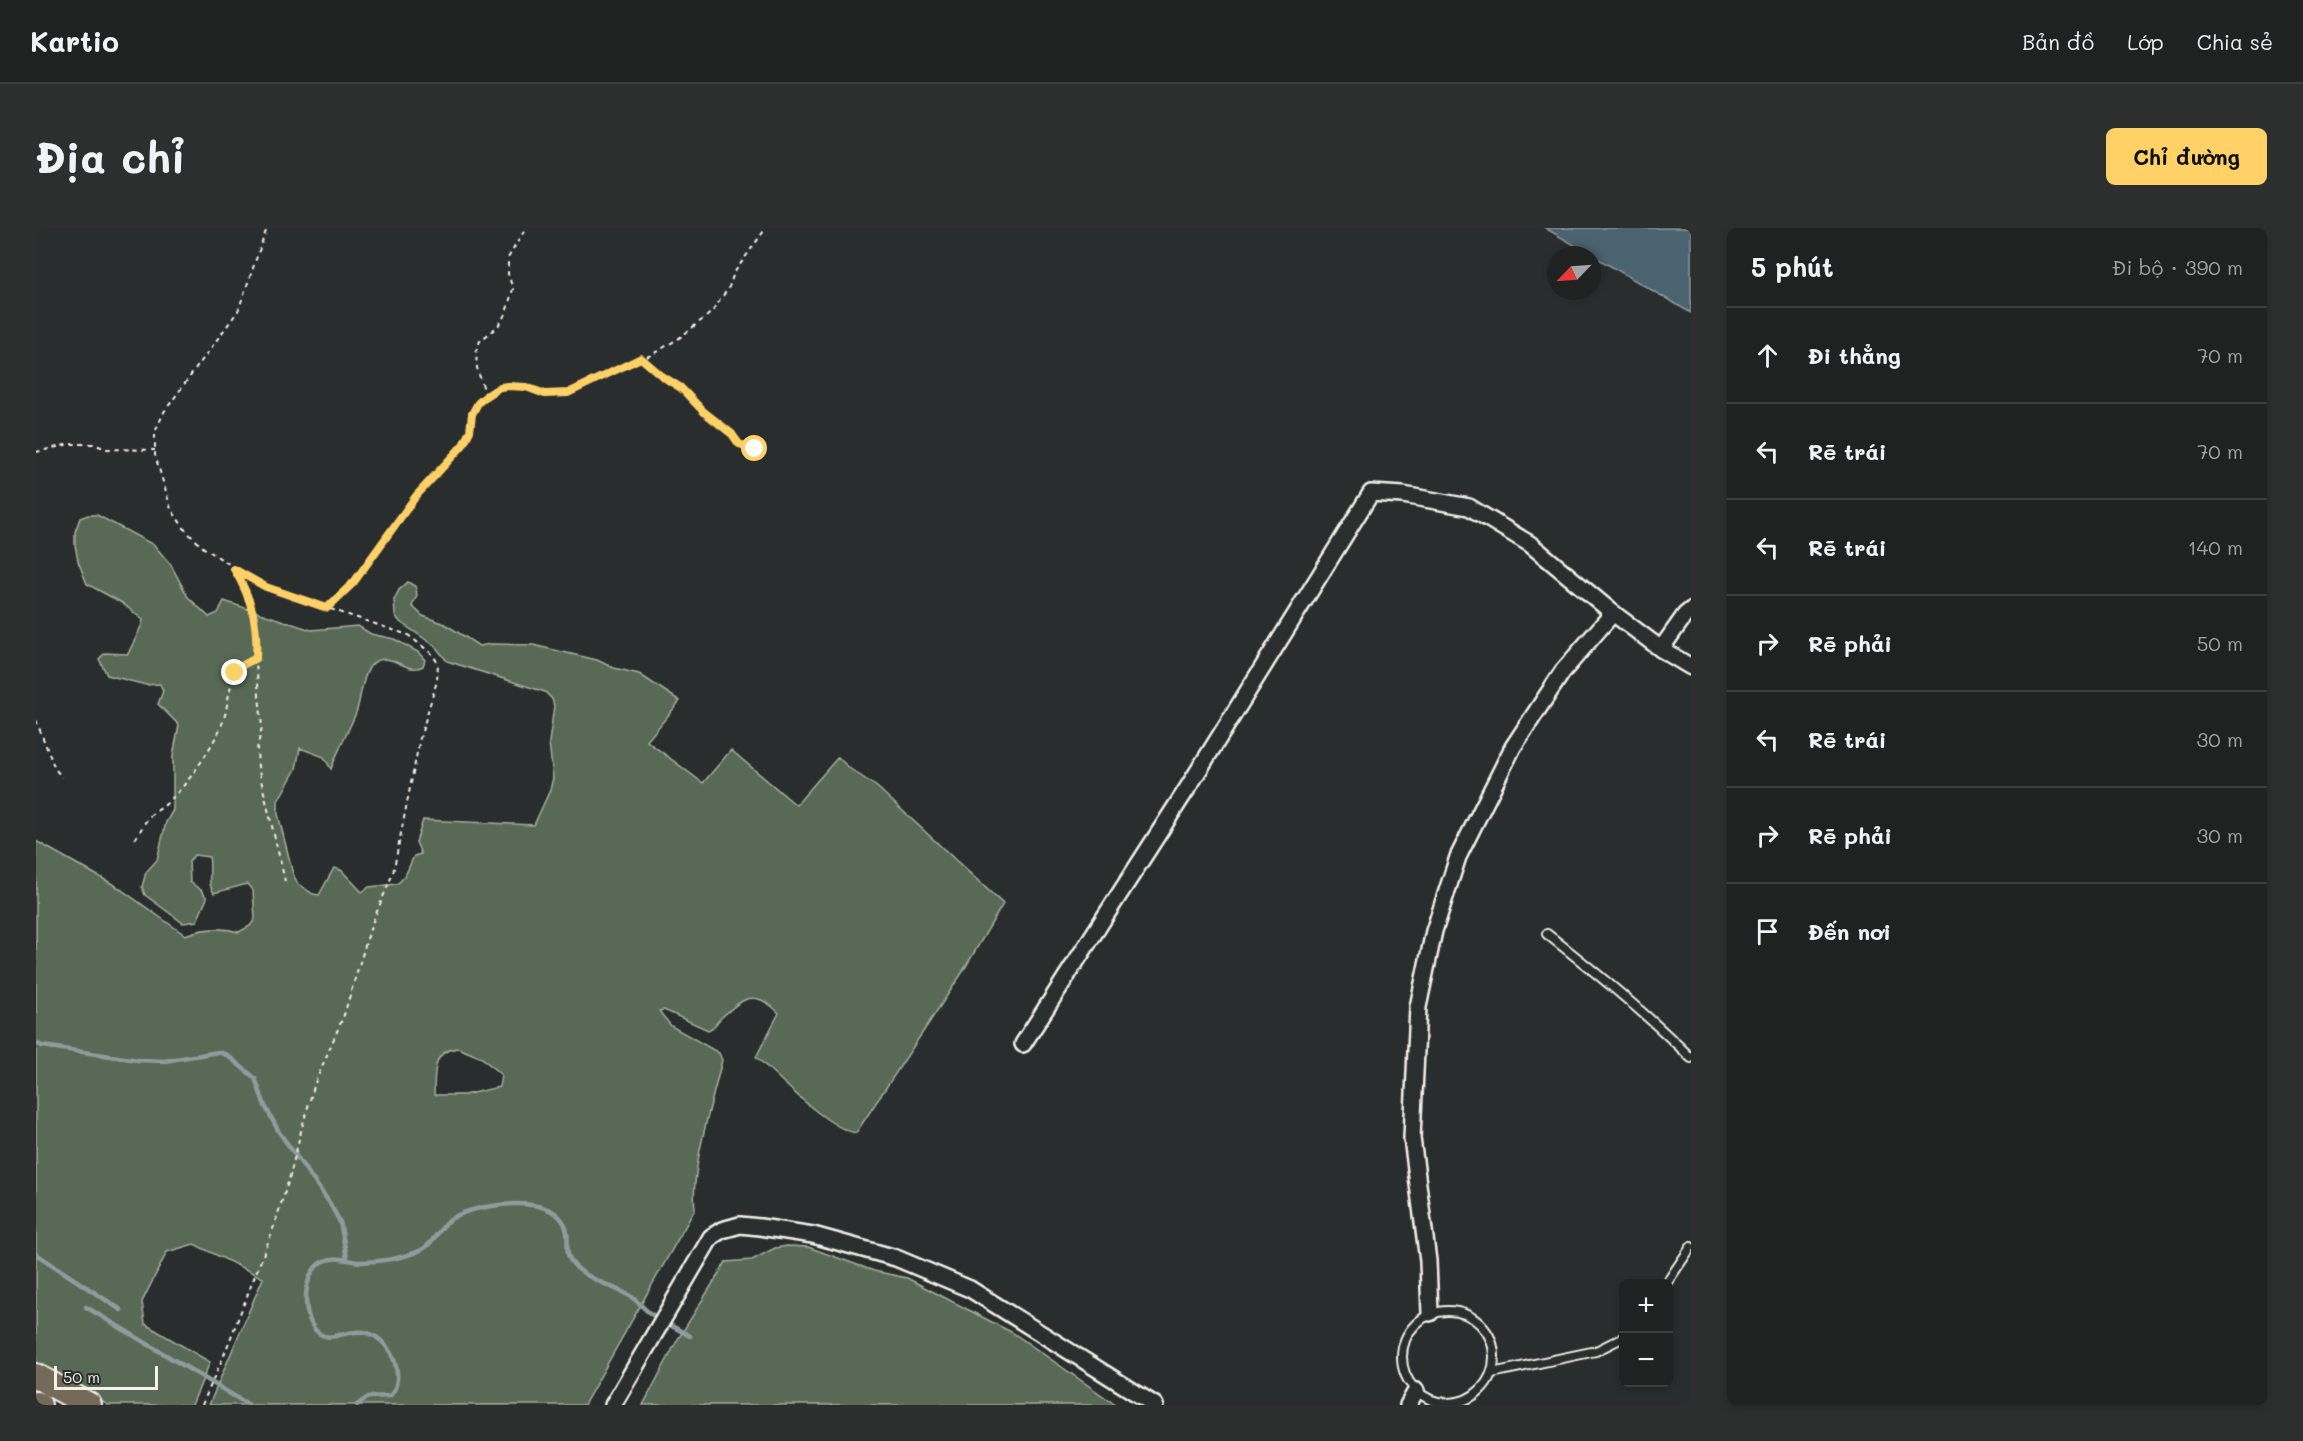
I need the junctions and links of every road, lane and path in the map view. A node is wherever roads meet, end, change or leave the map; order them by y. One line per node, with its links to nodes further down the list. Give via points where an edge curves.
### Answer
1 (267, 228): 6 (path, via 238,311 164,412 155,432)
2 (526, 228): 5 (path, via 508,258 513,289 506,313 480,341 476,352)
3 (765, 228): 4 (path, via 712,312 689,332)
4 (641, 358): 5 (path, via 568,393 545,394 508,386); 7 (path, via 681,388 739,444)
5 (486, 396): 10 (path, via 472,414 463,445 416,496 354,582)
6 (155, 450): 8 (path, via 70,444); 9 (path, via 171,509 186,531)
7 (761, 451)
8 (36, 452)
9 (234, 569): 10 (path, via 266,587); 14 (path, via 256,617)
10 (327, 608): 31 (path, via 408,635 438,663 437,681 417,749 393,873 371,926 344,1015 315,1083 272,1232)
11 (1691, 610): 13 (street)
12 (1613, 613): 13 (street); 21 (street, via 1530,544 1469,507 1371,493); 25 (street, via 1563,671 1513,747 1458,857 1434,931 1418,1007 1412,1138 1428,1261)
13 (1661, 649): 15 (street)
14 (256, 658): 18 (path, via 235,673 226,719 207,754 165,805 145,821); 19 (path, via 262,727 256,749 258,767)
15 (1691, 667)
16 (36, 720): 17 (path, via 55,769)
17 (62, 777)
18 (135, 838)
19 (285, 881)
20 (1547, 934): 22 (lane, via 1645,1014)
21 (1023, 1044)
22 (1691, 1058)
23 (1691, 1247): 24 (lane)
24 (1669, 1279)
25 (1430, 1313): 27 (lane, via 1445,1310 1475,1318 1493,1343); 29 (lane, via 1407,1333 1402,1348 1402,1363)
26 (1619, 1339): 27 (lane, via 1596,1351)
27 (1492, 1373): 29 (lane, via 1473,1397 1459,1402 1443,1404)
28 (36, 1376): 30 (main road)
29 (1416, 1391): 34 (street)
30 (89, 1405)
31 (202, 1405)
32 (613, 1405): 33 (street, via 711,1237 740,1225 813,1235 897,1258 970,1289)
33 (1155, 1405)
34 (1408, 1405)

